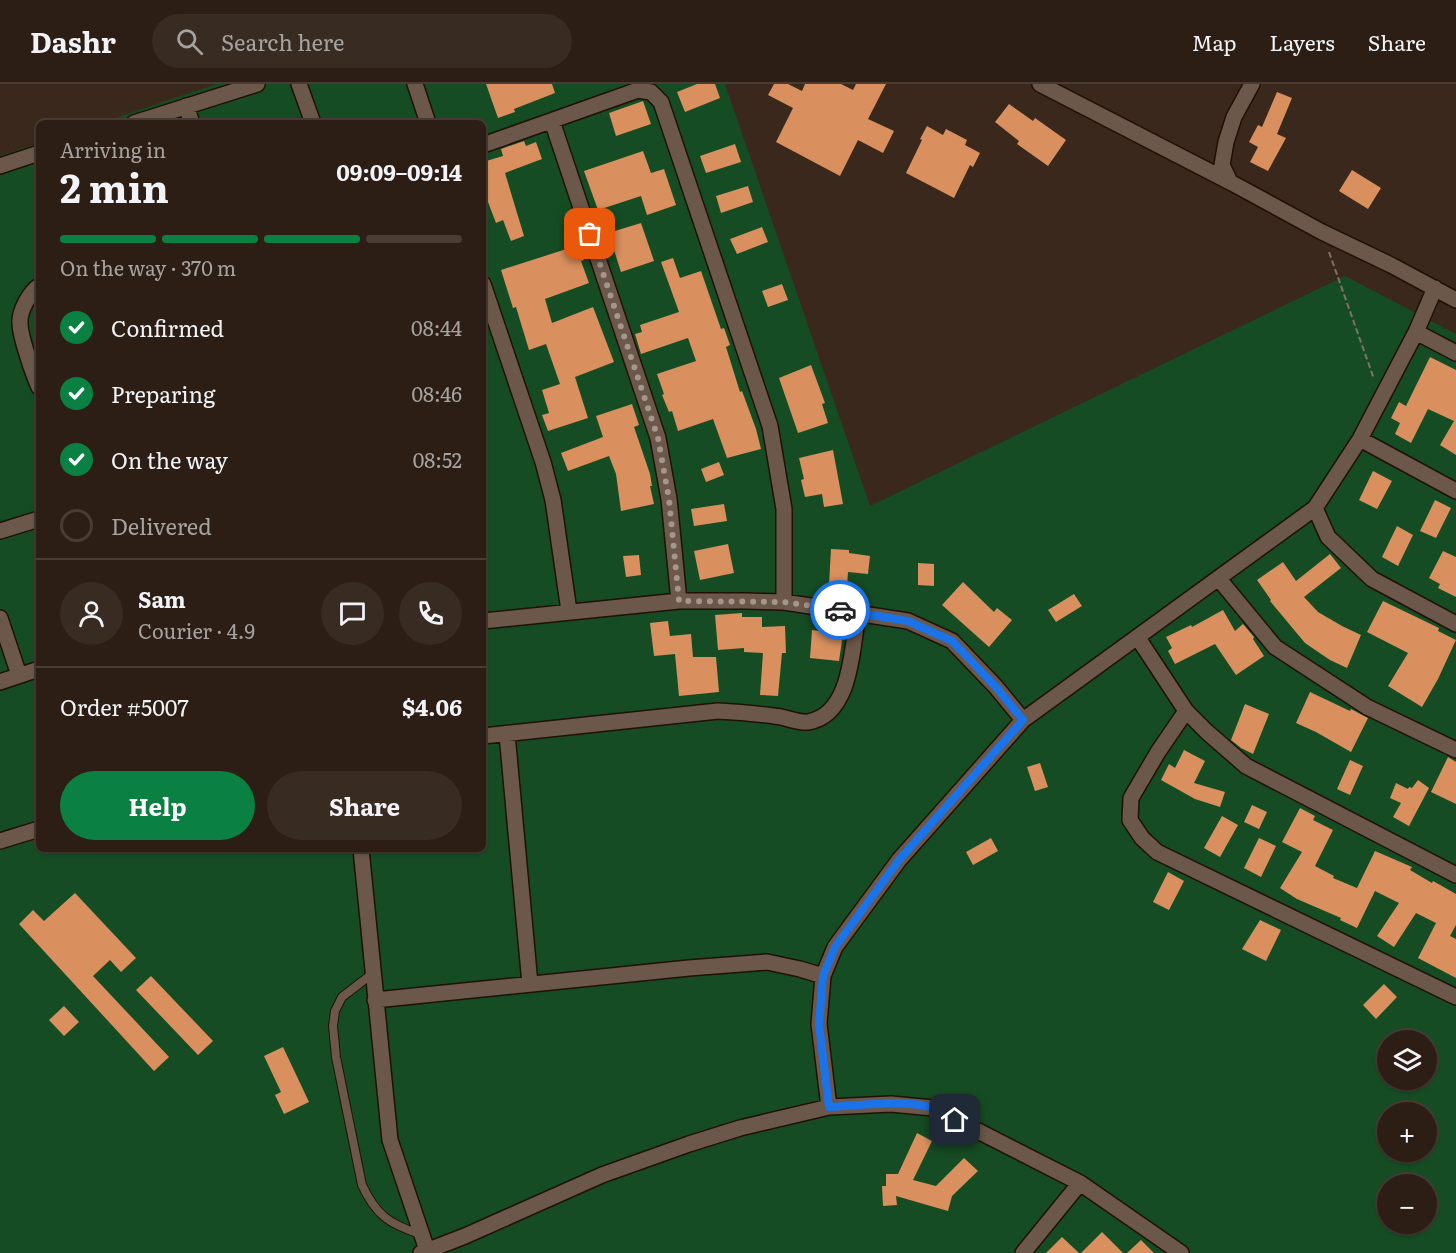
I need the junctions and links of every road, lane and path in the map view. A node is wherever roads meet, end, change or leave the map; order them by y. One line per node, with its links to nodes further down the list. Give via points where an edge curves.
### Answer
1 (254, 84): 6 (street)
2 (299, 84): 9 (street)
3 (415, 84): 10 (street)
4 (1040, 84): 15 (street)
5 (1252, 84): 15 (street, via 1226,142 1222,165)
6 (186, 106): 7 (street); 8 (street)
7 (143, 120)
8 (191, 120)
9 (312, 120)
10 (427, 120)
11 (552, 121): 12 (street); 31 (street, via 658,438 669,499); 32 (street, via 638,90 651,92 661,102 770,426 784,509)
12 (486, 145)
13 (36, 154): 14 (street)
14 (0, 165)
15 (1230, 182): 16 (street)
16 (1322, 232): 18 (street); 24 (path)
17 (36, 288): 23 (street, via 30,292 19,322)
18 (1435, 288): 20 (street); 21 (street)
19 (486, 294): 33 (street, via 553,500)
20 (1456, 300)
21 (1416, 332): 22 (street); 24 (street)
22 (1456, 353)
23 (36, 380)
24 (1381, 399): 25 (street)
25 (1360, 439): 26 (street); 27 (street)
26 (1456, 490)
27 (1315, 508): 30 (street); 37 (street, via 1328,537 1372,579)
28 (36, 520): 29 (street)
29 (0, 531)
30 (1220, 579): 38 (street); 46 (street, via 1275,647 1367,707)
31 (679, 601): 32 (street); 33 (street)
32 (784, 602): 34 (street)
33 (569, 611): 36 (street)
34 (858, 613): 43 (street, via 908,621 952,641); 44 (street, via 845,688 822,718 806,722 718,711)
35 (0, 618): 40 (street)
36 (486, 621)
37 (1456, 624)
38 (1137, 638): 42 (street); 43 (street)
39 (36, 670): 40 (street)
40 (19, 675): 41 (street)
41 (0, 682)
42 (1186, 711): 50 (street, via 1246,765); 54 (street, via 1131,798 1130,820 1142,838 1157,852)
43 (1023, 720): 52 (street, via 899,860 835,947)
44 (507, 734): 45 (street); 53 (street)
45 (486, 736)
46 (1456, 750)
47 (36, 830): 48 (street)
48 (0, 842)
49 (361, 852): 51 (street)
50 (1456, 876)
51 (372, 974): 55 (street); 58 (lane, via 342,997 335,1011 336,1057 366,1194 382,1216)
52 (823, 976): 53 (street, via 767,962); 56 (street, via 819,1024)
53 (530, 984): 55 (street)
54 (1456, 997)
55 (375, 1000): 58 (street, via 390,1140)
56 (829, 1107): 57 (street, via 891,1104 933,1108); 59 (street, via 689,1143)
57 (1080, 1183): 60 (street); 61 (street)
58 (422, 1235): 59 (street)
59 (424, 1252)
60 (1023, 1253)
61 (1181, 1253)

